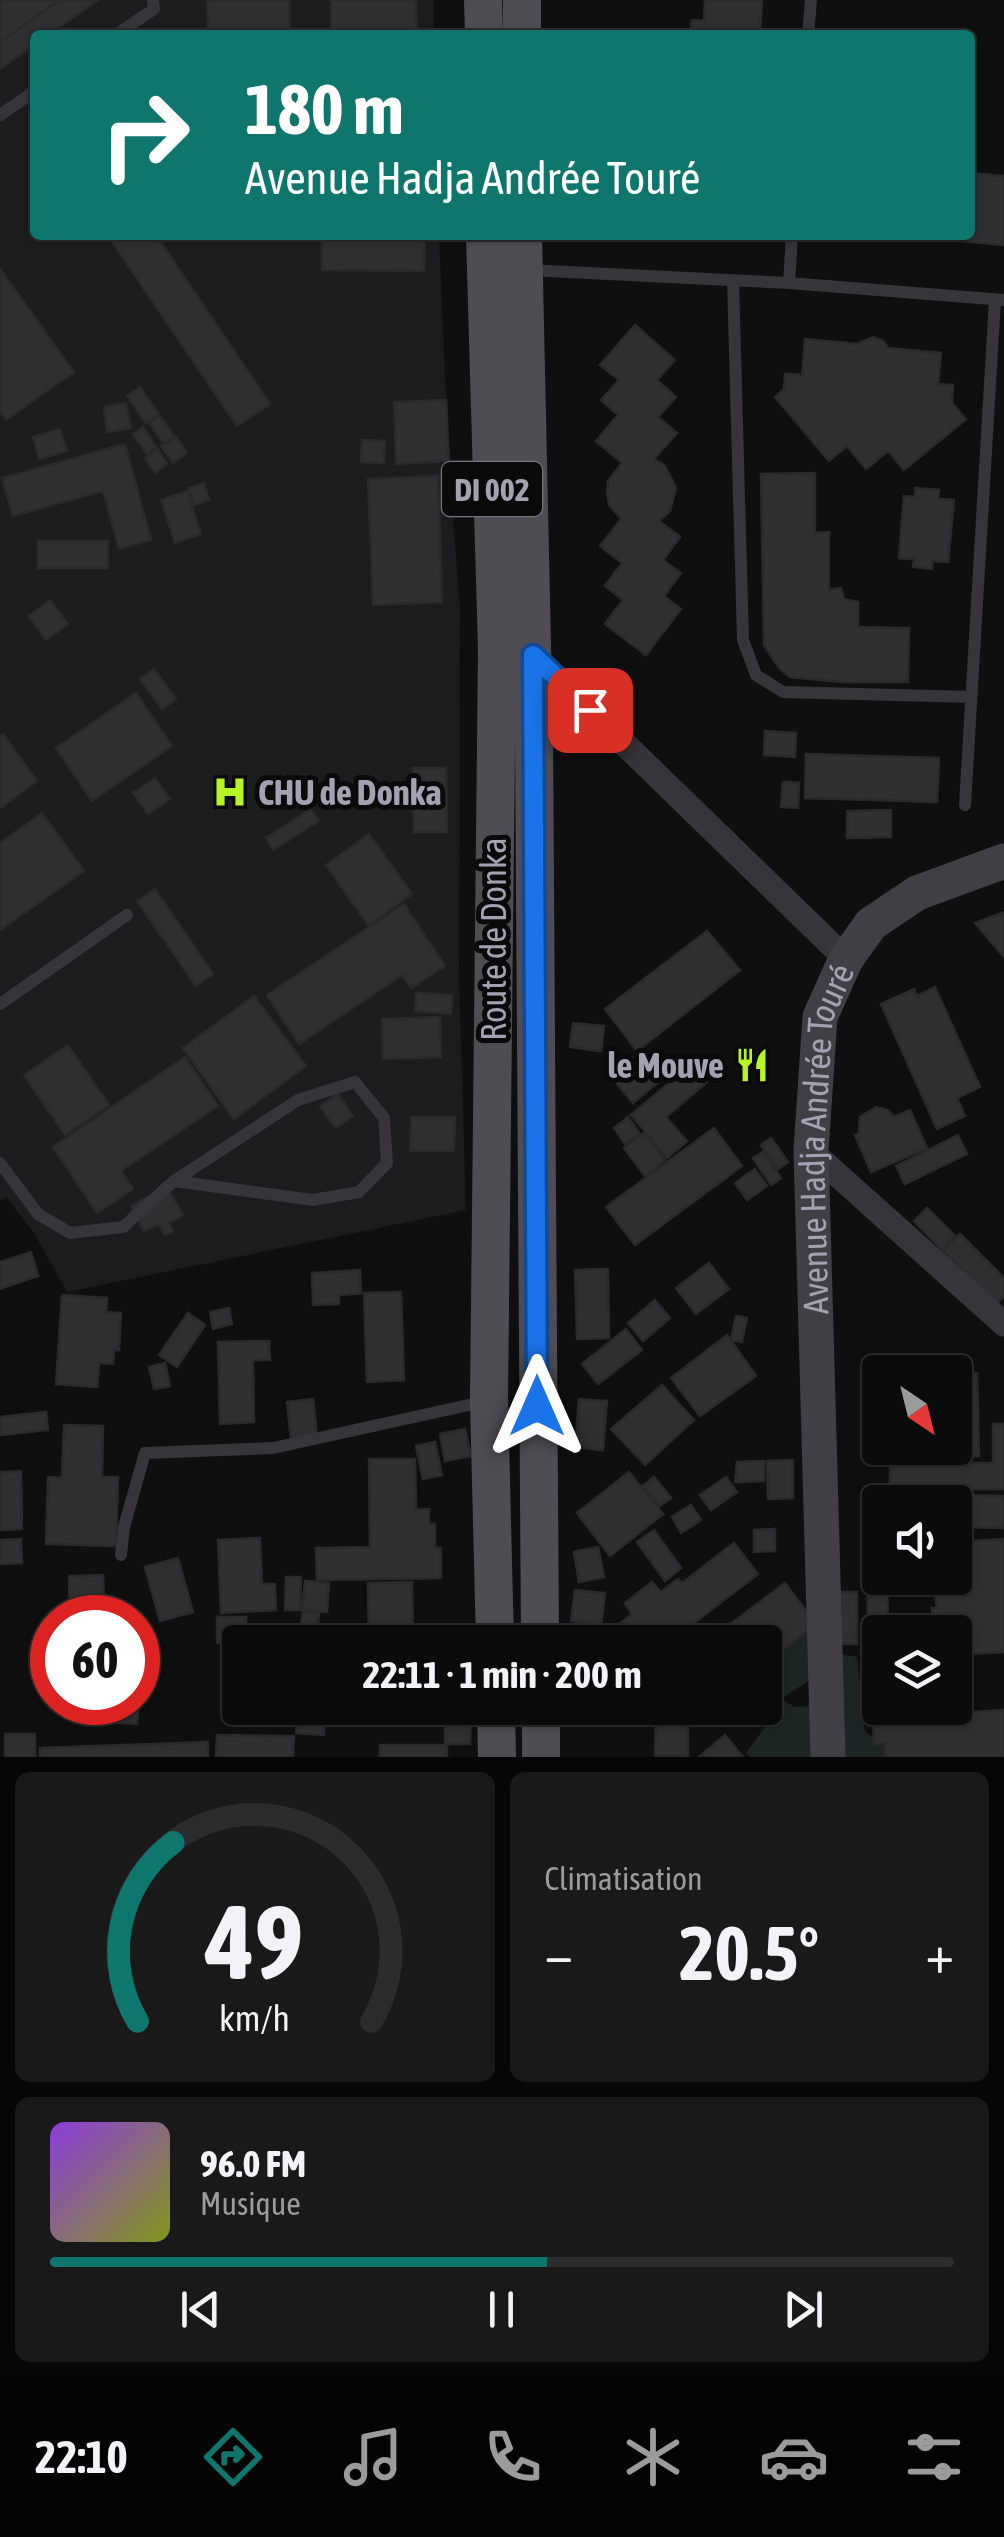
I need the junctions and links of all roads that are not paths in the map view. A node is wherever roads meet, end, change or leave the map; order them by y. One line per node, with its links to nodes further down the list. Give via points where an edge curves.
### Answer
1 (153, 0): 5 (lane, via 154,9)
2 (484, 0): 6 (main road)
3 (522, 0): 7 (main road)
4 (811, 0): 8 (lane)
5 (123, 30)
6 (484, 30)
7 (522, 30)
8 (808, 30)
9 (30, 94): 10 (lane)
10 (0, 115)
11 (792, 240): 15 (lane)
12 (485, 253): 13 (lane); 28 (main road, Route de Donka / DI 002, via 497,649)
13 (523, 253): 14 (lane); 17 (main road, Route de Donka / DI 002)
14 (733, 280): 15 (lane); 18 (lane, via 743,640 756,674 782,692)
15 (788, 282): 16 (lane)
16 (1000, 300): 18 (lane)
17 (533, 655): 22 (street, Avenue Hadja Andrée Touré); 31 (main road, Route de Donka / DI 002)
18 (971, 697): 19 (lane)
19 (965, 805)
20 (1004, 861): 22 (main road, via 917,892 872,924)
21 (127, 915): 23 (lane)
22 (846, 959): 24 (main road, Avenue Hadja Andrée Touré, via 820,1018)
23 (0, 1004)
24 (812, 1151): 27 (street); 36 (main road, Avenue Hadja Andrée Touré)
25 (0, 1163): 26 (lane, via 38,1214 70,1234 123,1227)
26 (174, 1181): 26 (lane, via 298,1100 354,1082 384,1118 386,1163 359,1192 313,1200)
27 (1002, 1321)
28 (489, 1400): 29 (lane, via 273,1448 145,1453); 30 (main road, Route de Donka / DI 002)
29 (120, 1556)
30 (495, 1625)
31 (540, 1625)
32 (496, 1725): 34 (main road)
33 (541, 1725): 35 (main road)
34 (497, 1757)
35 (542, 1757)
36 (828, 1757)

